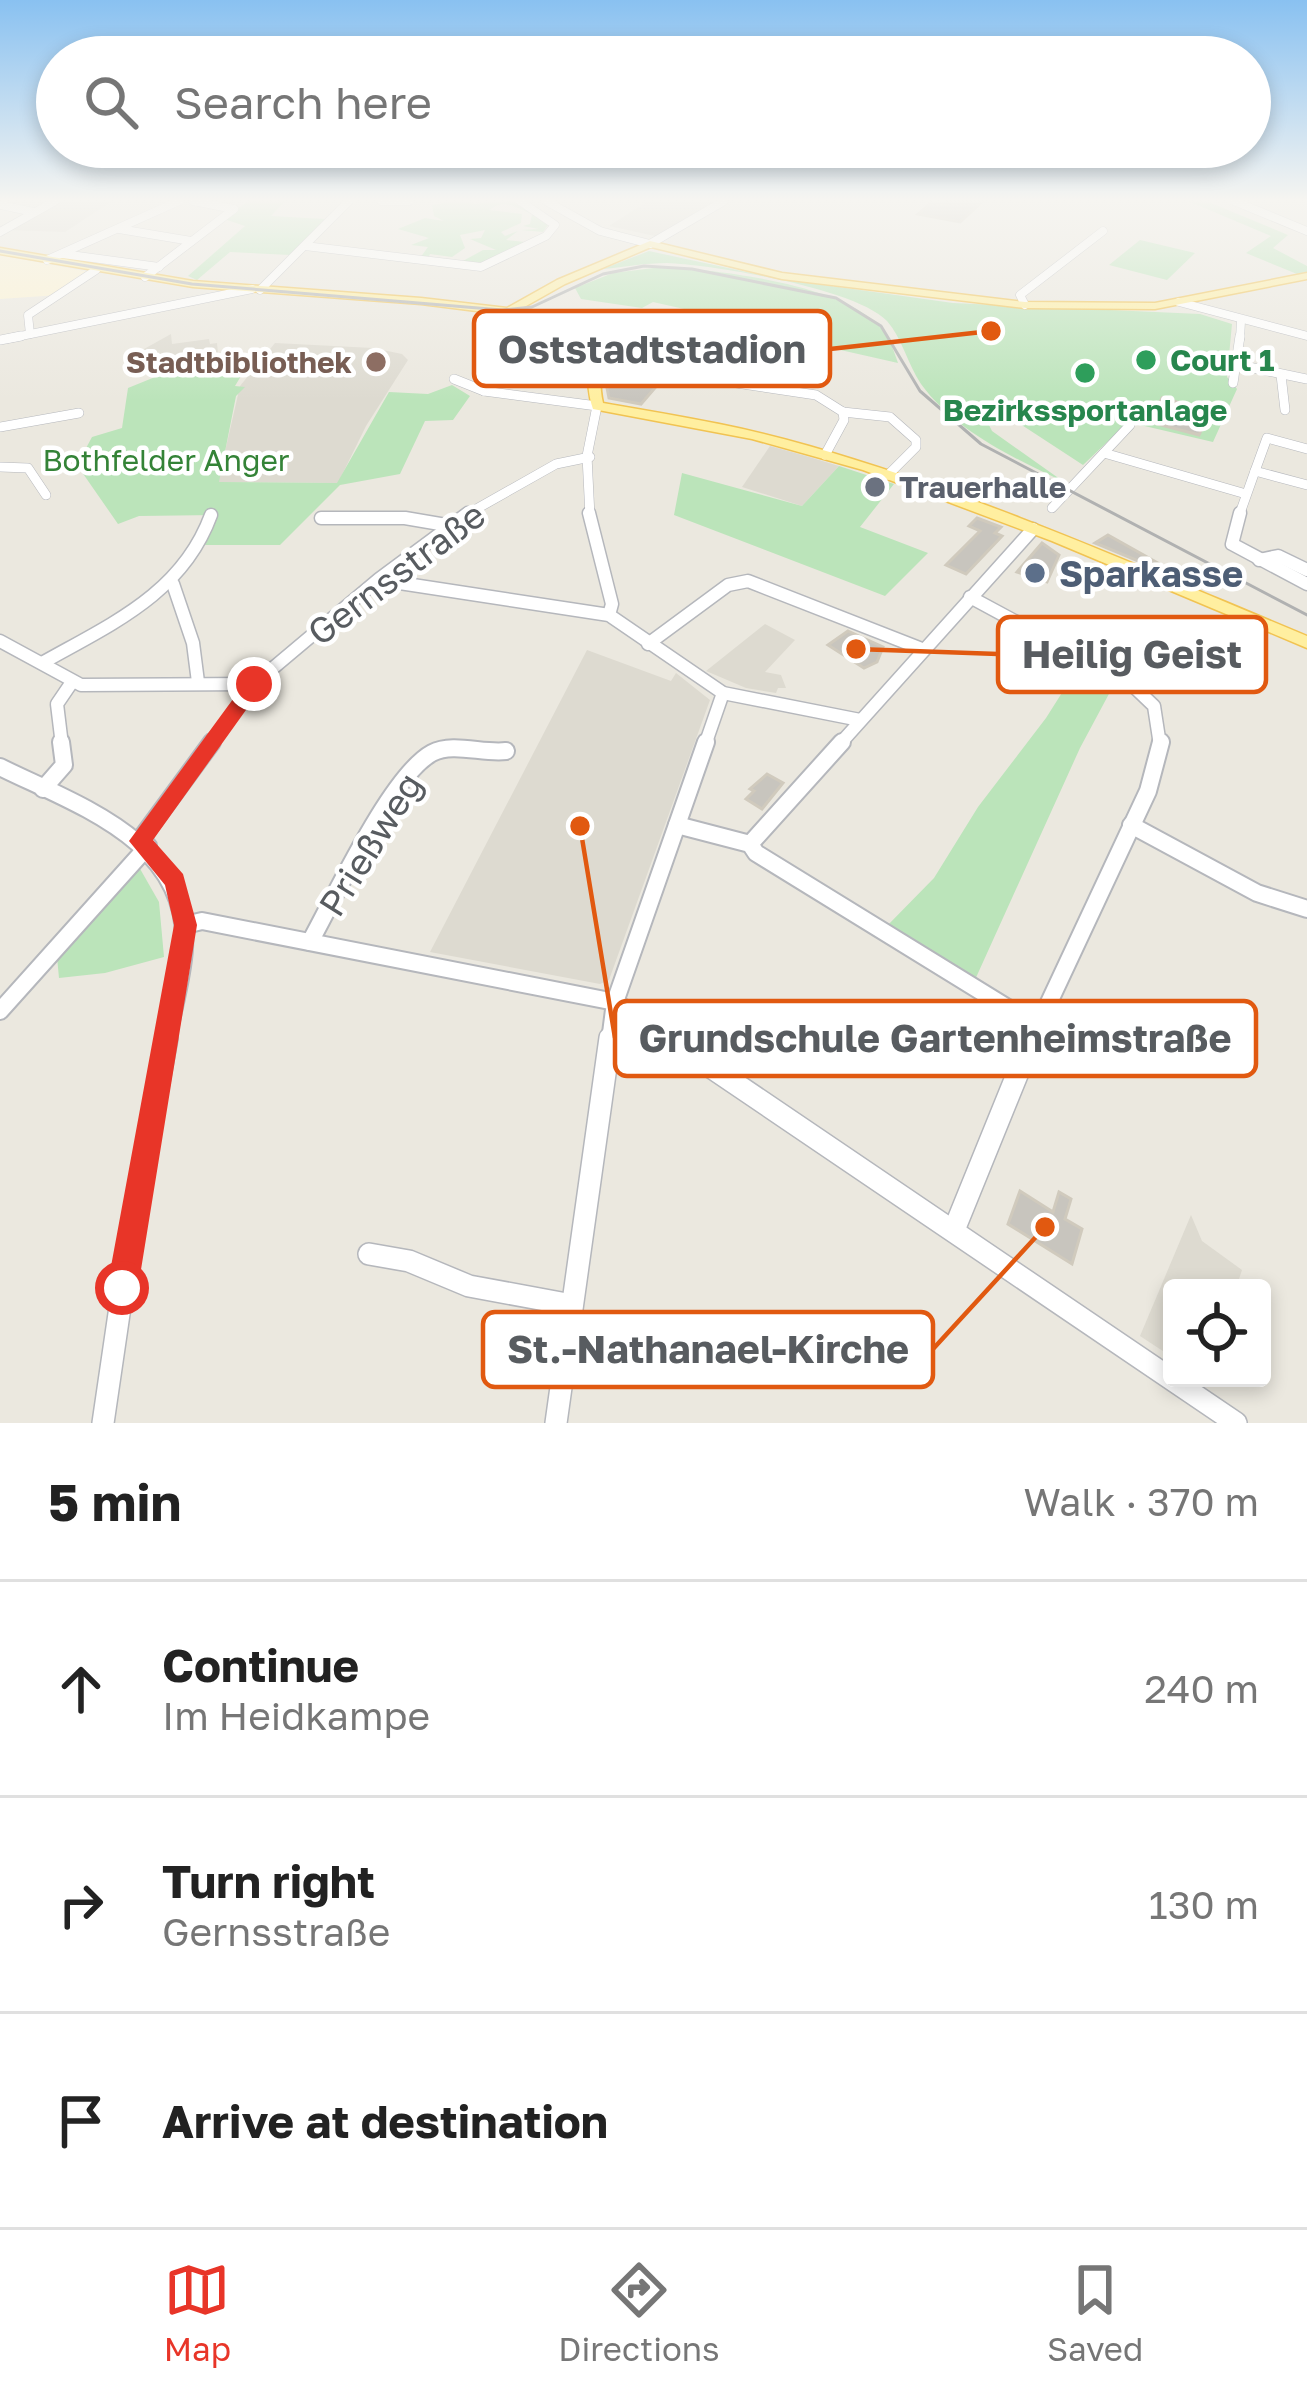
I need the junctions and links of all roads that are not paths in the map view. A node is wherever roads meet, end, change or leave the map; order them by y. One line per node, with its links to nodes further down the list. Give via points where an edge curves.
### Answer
1 (87, 267): 7 (main road)
2 (159, 267): 8 (street)
3 (281, 267): 10 (street)
4 (595, 267): 13 (main road)
5 (747, 267): 12 (main road)
6 (1055, 267): 12 (street, via 1020,295)
7 (96, 269): 8 (main road); 16 (street, via 28,316)
8 (145, 277): 10 (main road)
9 (1305, 278): 11 (main road)
10 (256, 290): 13 (main road); 16 (street)
11 (1179, 302): 12 (main road); 14 (street)
12 (1025, 305)
13 (511, 310): 20 (main road, via 578,327)
14 (1241, 321): 18 (street); 21 (street)
15 (740, 330): 23 (street)
16 (30, 334): 19 (street)
17 (519, 336): 27 (street, via 518,349)
18 (1307, 336)
19 (0, 340)
20 (595, 362): 23 (street); 28 (main road)
21 (1239, 365): 22 (street); 26 (street)
22 (1281, 375): 24 (street); 29 (street)
23 (708, 376): 30 (street, via 816,395)
24 (1307, 379)
25 (454, 380): 27 (street)
26 (1233, 383)
27 (484, 391): 28 (street)
28 (596, 406): 36 (main road); 37 (street)
29 (1285, 410)
30 (843, 412): 36 (street); 40 (street, via 890,418 916,440)
31 (79, 413): 33 (street)
32 (1130, 425): 35 (street)
33 (0, 427)
34 (1307, 448): 39 (street, via 1267,438)
35 (1104, 453): 42 (street); 44 (street)
36 (825, 455): 40 (main road)
37 (590, 457): 47 (street, Gernsstraße, via 562,460); 55 (street, via 588,527)
38 (0, 467): 43 (street, via 28,468)
39 (1255, 471): 41 (street); 42 (street)
40 (888, 475): 48 (main road)
41 (1307, 485)
42 (1246, 494): 49 (street, via 1230,539)
43 (46, 495)
44 (1052, 508)
45 (212, 515): 52 (street)
46 (321, 518): 47 (street)
47 (446, 525): 51 (street, Gernsstraße)
48 (1033, 529): 54 (street); 57 (main road)
49 (1259, 560): 50 (street, via 1278,556); 53 (street)
50 (1307, 570)
51 (380, 580): 55 (street); 63 (street, Gernsstraße)
52 (173, 584): 60 (street); 62 (street)
53 (1307, 584)
54 (970, 598): 59 (street); 69 (street, via 1131,684 1154,706 1162,723 1158,757)
55 (609, 615): 58 (street)
56 (0, 641): 60 (street)
57 (1307, 642)
58 (648, 644): 59 (street, via 728,585 748,581); 64 (street)
59 (922, 649): 65 (street)
60 (42, 663): 61 (street)
61 (72, 682): 62 (street); 68 (street, via 57,704 64,765)
62 (198, 682): 63 (street)
63 (254, 684): 71 (street, Gernsstraße)
64 (723, 693): 65 (street); 70 (street)
65 (860, 720): 72 (street)
66 (506, 751): 75 (street, Prießweg, via 445,750 424,759)
67 (0, 767): 68 (street)
68 (43, 790): 71 (street)
69 (1131, 825): 73 (street, via 1257,893); 78 (street)
70 (676, 826): 72 (street); 76 (street)
71 (144, 843): 74 (street, via 175,881); 77 (street, Gernsstraße)
72 (750, 844): 78 (street)
73 (1307, 909)
74 (185, 925): 75 (street, via 202,921); 82 (street)
75 (310, 942): 76 (street)
76 (615, 1002): 79 (street); 81 (street)
77 (0, 1011)
78 (1037, 1026): 79 (street)
79 (954, 1230): 84 (street)
80 (369, 1254): 81 (street, via 469,1286)
81 (572, 1305): 83 (street)
82 (104, 1423)
83 (556, 1423)
84 (1236, 1423)

